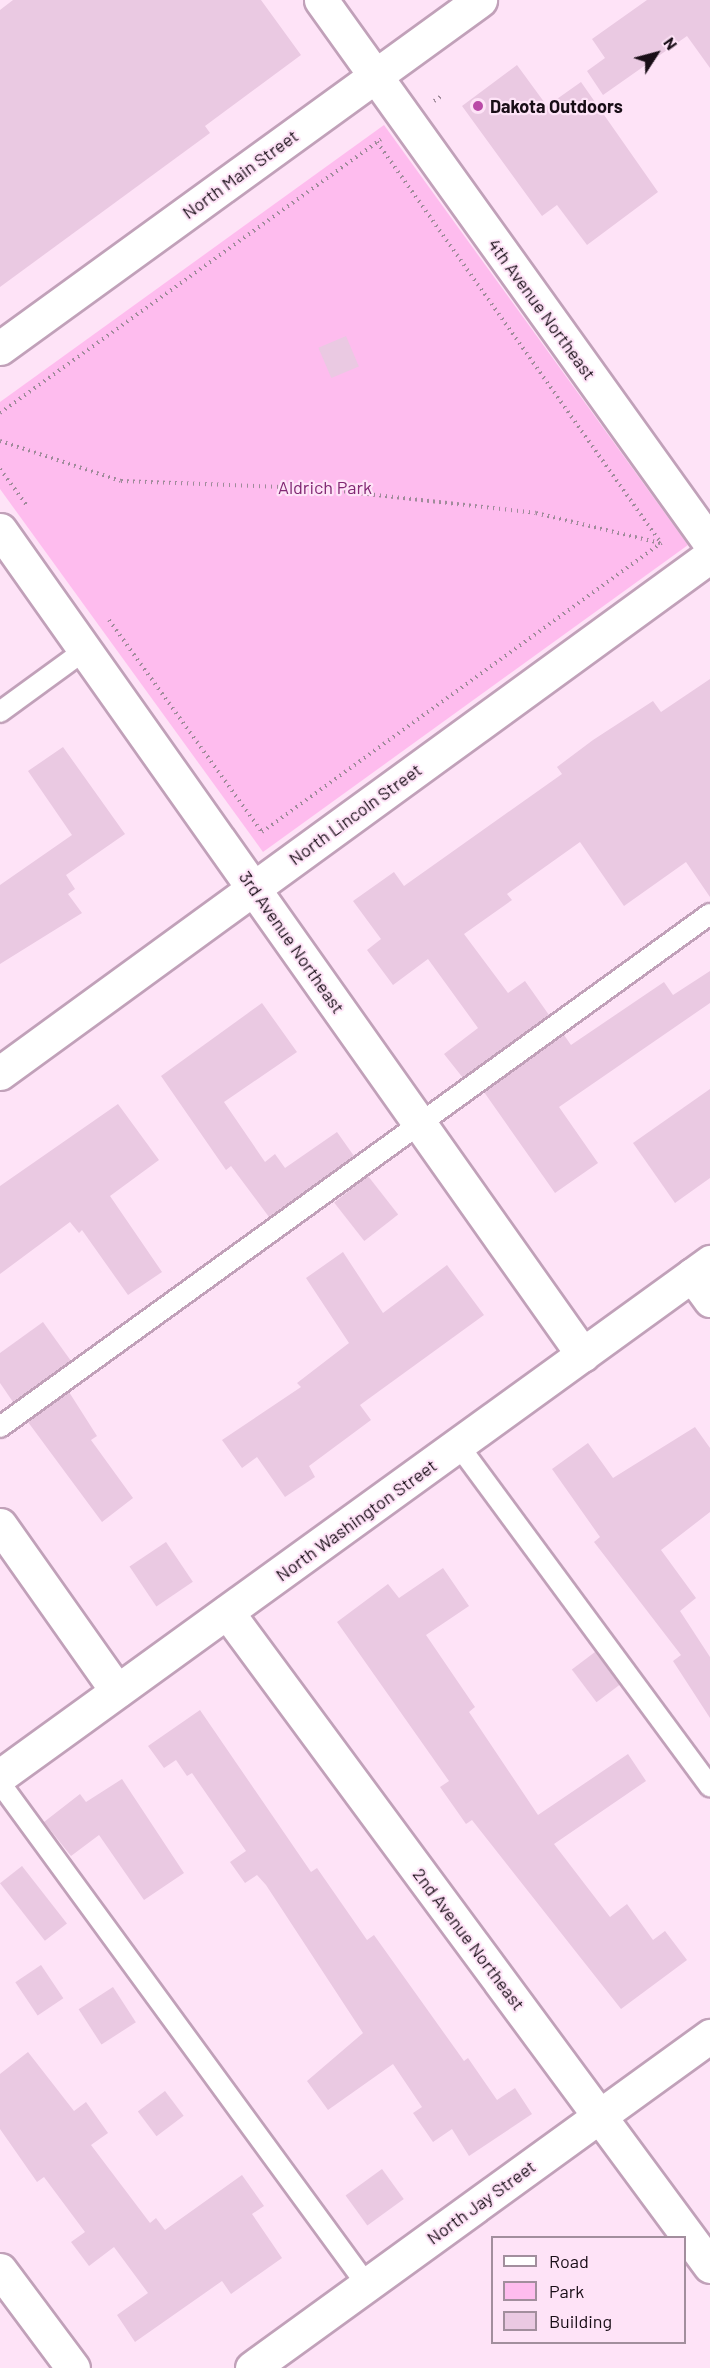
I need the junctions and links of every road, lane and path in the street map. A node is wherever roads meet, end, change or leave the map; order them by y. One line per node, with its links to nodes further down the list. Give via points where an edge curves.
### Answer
1 (321, 0): 3 (street, 4th Avenue Northeast)
2 (480, 0): 3 (street, North Main Street)
3 (375, 76): 5 (street, 4th Avenue Northeast); 7 (street, North Main Street)
4 (443, 95): 5 (path)
5 (407, 121): 6 (path); 14 (street, 4th Avenue Northeast)
6 (377, 142): 8 (path); 13 (path)
7 (0, 348)
8 (0, 413)
9 (0, 441): 13 (path, via 121,481 314,488 536,513)
10 (0, 469): 11 (path)
11 (34, 517)
12 (0, 530): 17 (street, 3rd Avenue Northeast)
13 (661, 543): 16 (path, via 262,832)
14 (710, 543)
15 (710, 555): 19 (street, North Lincoln Street)
16 (103, 612)
17 (85, 650): 18 (lane); 19 (street, 3rd Avenue Northeast)
18 (0, 712)
19 (253, 888): 21 (street, North Lincoln Street); 22 (street, 3rd Avenue Northeast)
20 (710, 914): 22 (lane)
21 (0, 1073)
22 (421, 1124): 24 (street, 3rd Avenue Northeast); 25 (lane)
23 (704, 1279): 24 (street, North Washington Street)
24 (583, 1355): 26 (street, North Washington Street)
25 (0, 1427)
26 (459, 1446): 28 (street, North Washington Street); 32 (lane)
27 (0, 1525): 29 (street)
28 (227, 1612): 29 (street, North Washington Street); 34 (street, 2nd Avenue Northeast)
29 (117, 1691): 30 (street, North Washington Street)
30 (0, 1776)
31 (0, 1783): 37 (lane)
32 (710, 1787)
33 (710, 2036): 34 (street, North Jay Street)
34 (600, 2115): 35 (street, 2nd Avenue Northeast); 37 (street, North Jay Street)
35 (710, 2266)
36 (0, 2270): 38 (street)
37 (367, 2285): 39 (street, North Jay Street)
38 (72, 2368)
39 (252, 2368)

